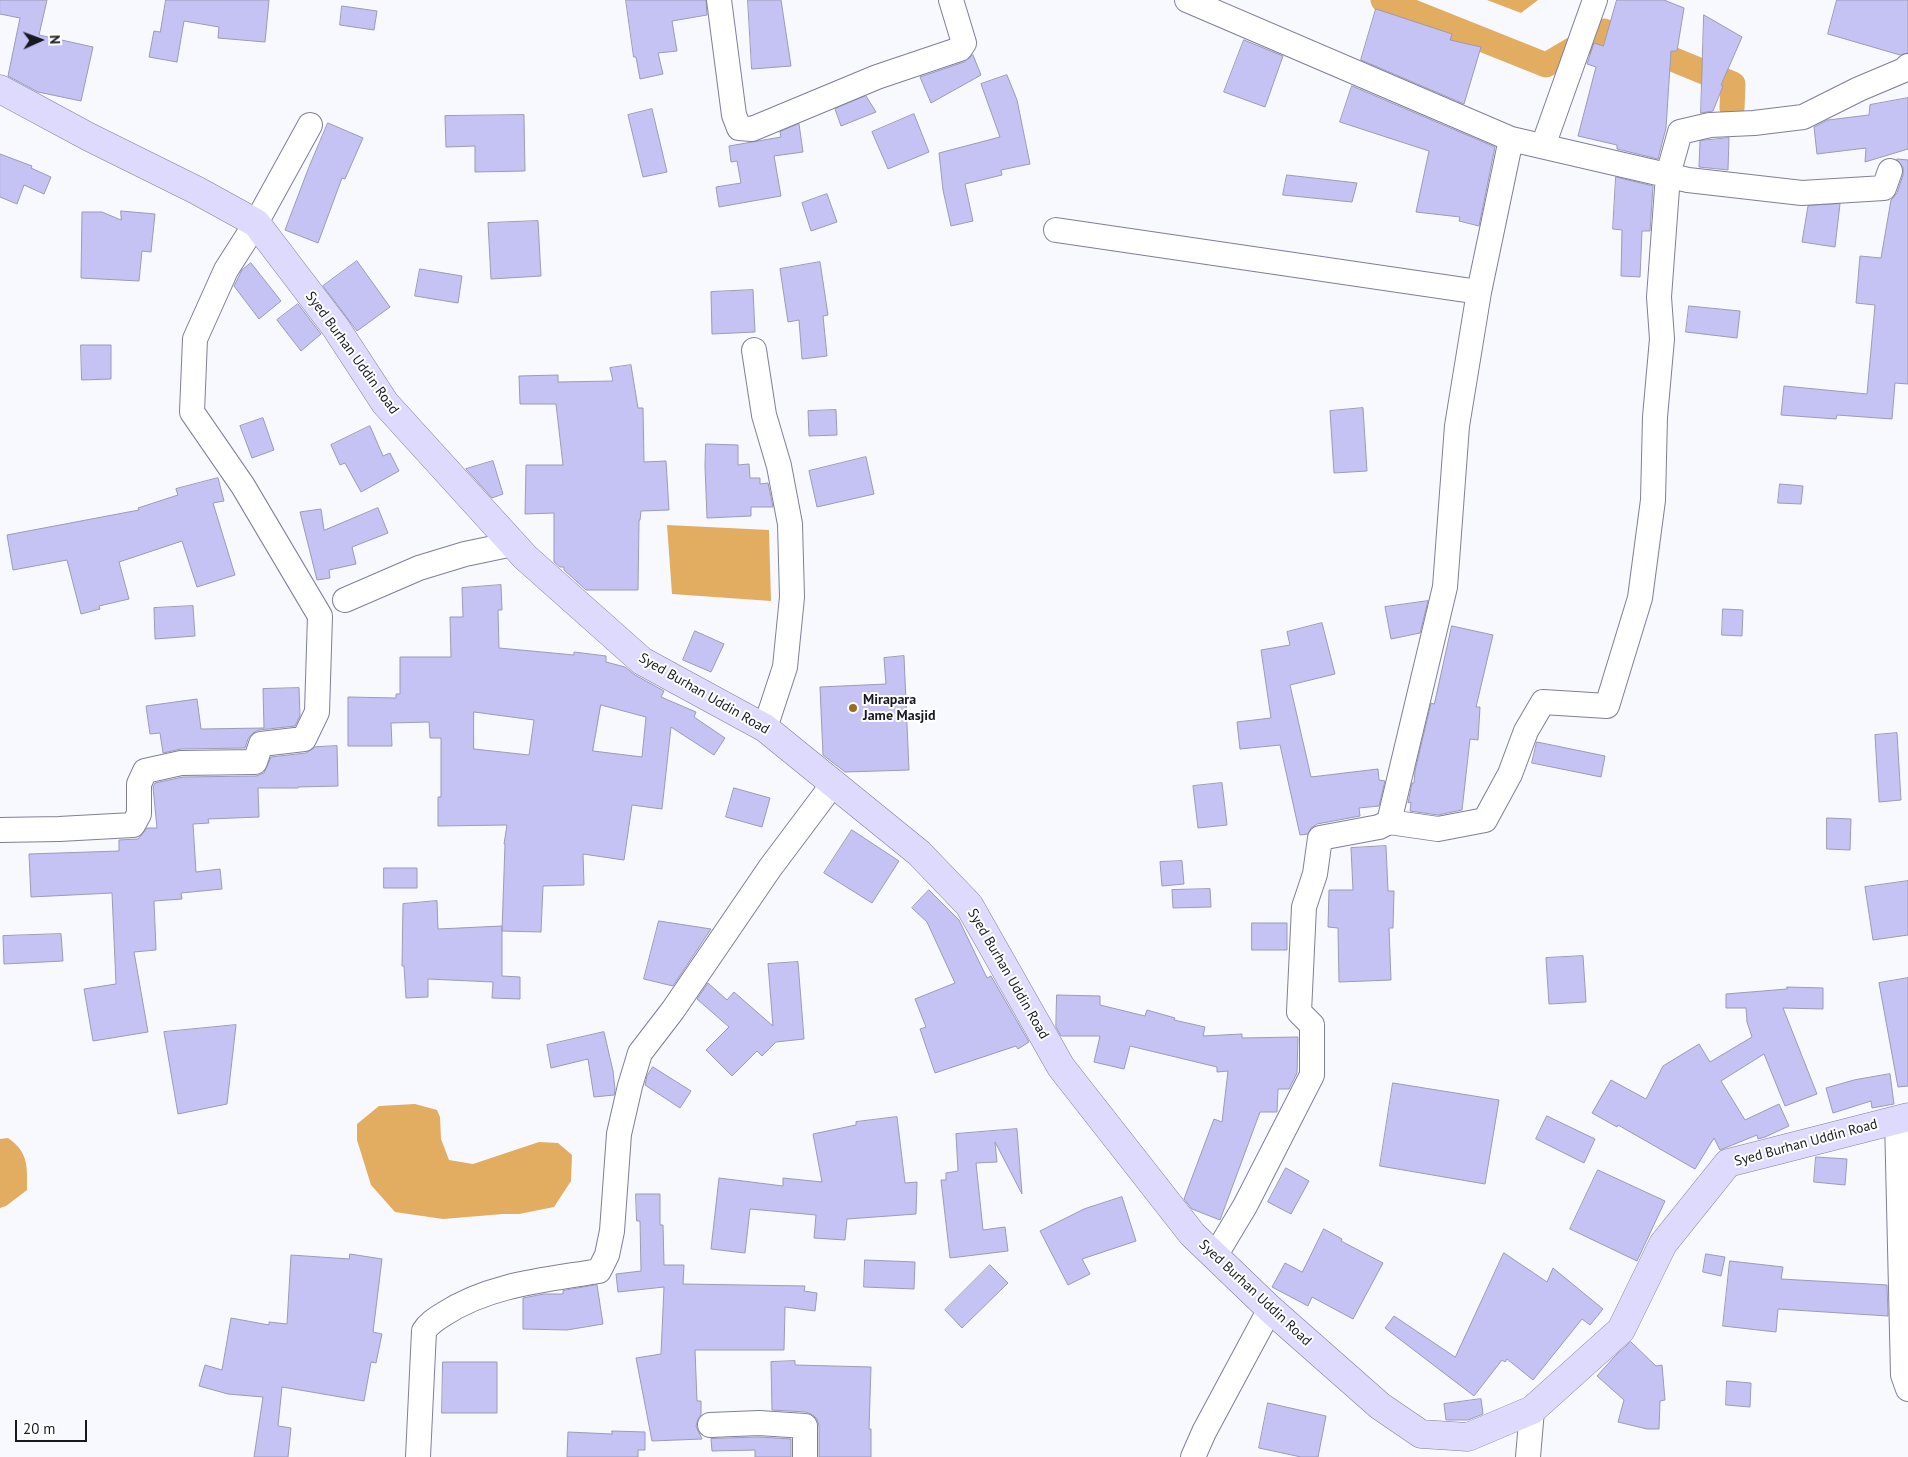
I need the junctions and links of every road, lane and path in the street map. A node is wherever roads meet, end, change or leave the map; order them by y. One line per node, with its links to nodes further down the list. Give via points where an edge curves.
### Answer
1 (719, 0): 2 (street, via 734,115 739,128 752,129 877,77 960,49 964,43)
2 (951, 0)
3 (1186, 0): 8 (street)
4 (1595, 0): 9 (street)
5 (1908, 66): 11 (street, via 1803,117 1710,125 1680,132)
6 (0, 89): 12 (street, Syed Burhan Uddin Road)
7 (310, 125): 12 (street)
8 (1511, 139): 9 (street); 14 (street)
9 (1543, 146): 11 (street)
10 (1890, 171): 11 (street, via 1884,188 1802,193)
11 (1668, 175): 20 (street, via 1659,297 1662,340 1655,417 1653,500 1640,598 1607,706 1543,702 1485,820 1438,829)
12 (256, 224): 16 (street, Syed Burhan Uddin Road, via 336,328 385,403); 21 (street, via 226,270 195,339 192,412 243,486 320,616 317,712 304,739 261,744 255,762 181,763 145,771 139,784 139,814 133,825)
13 (1056, 230): 14 (street)
14 (1479, 292): 20 (street, via 1457,426 1445,587)
15 (754, 350): 18 (street, via 764,415 779,466 790,524 792,598 785,667)
16 (513, 544): 17 (street, via 419,568); 18 (street, Syed Burhan Uddin Road, via 642,661)
17 (345, 600)
18 (765, 728): 19 (street, Syed Burhan Uddin Road)
19 (833, 784): 23 (street, Syed Burhan Uddin Road, via 919,853 969,905 1061,1066 1192,1234); 28 (street, via 640,1053 619,1134 612,1231 607,1255 599,1271 502,1288 462,1302 424,1330)
20 (1390, 822): 23 (street, via 1379,828 1320,838 1315,874 1304,907 1299,1012 1312,1025 1312,1075 1245,1206)
21 (0, 830)
22 (1903, 1118): 25 (street, via 1903,1375); 26 (street, Syed Burhan Uddin Road, via 1728,1163 1663,1244 1621,1330)
23 (1215, 1256): 24 (street, Syed Burhan Uddin Road)
24 (1270, 1309): 26 (street, Syed Burhan Uddin Road, via 1380,1406 1421,1434 1468,1437); 30 (street)
25 (1908, 1388)
26 (1532, 1410): 31 (street)
27 (710, 1424): 29 (street, via 805,1426)
28 (418, 1457)
29 (805, 1457)
30 (1193, 1457)
31 (1528, 1457)

